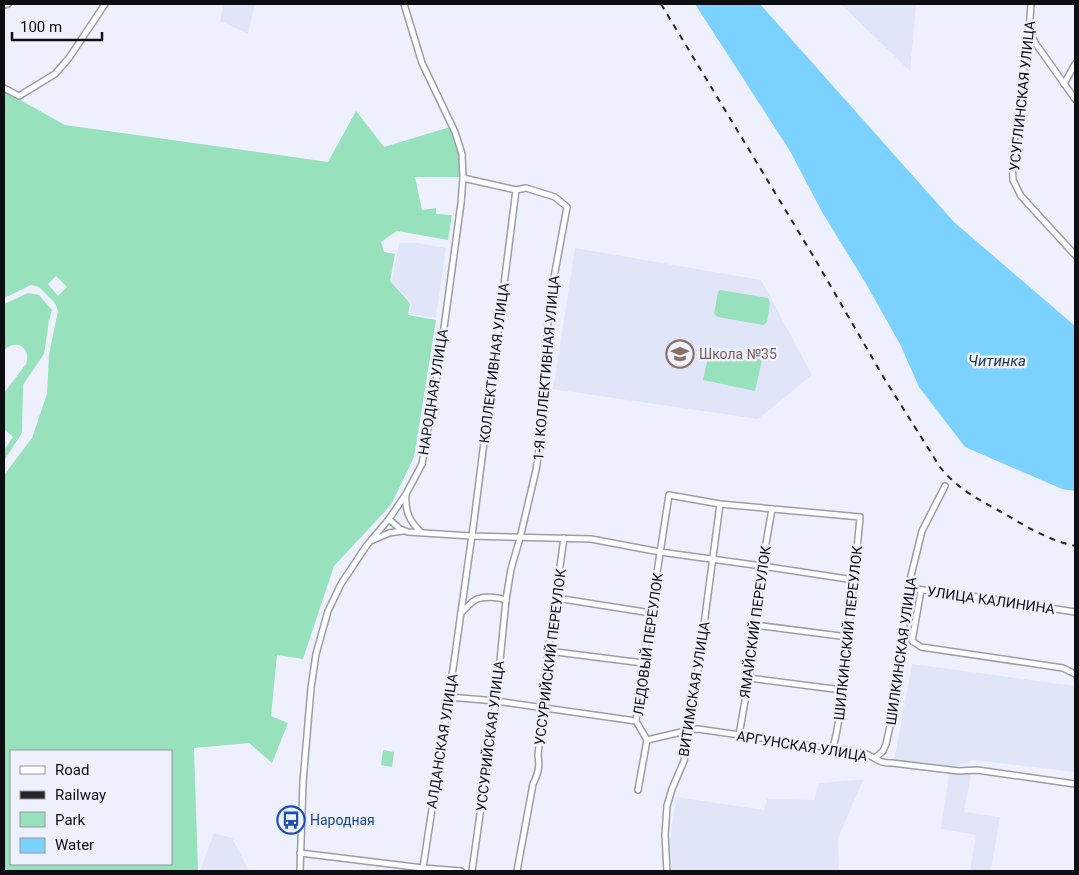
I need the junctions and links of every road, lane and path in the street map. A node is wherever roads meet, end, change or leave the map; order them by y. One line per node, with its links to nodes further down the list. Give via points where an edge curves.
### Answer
1 (8, 4): 5 (street)
2 (105, 4): 9 (street, via 55,74 19,96)
3 (404, 4): 11 (street, НАРОДНАЯ УЛИЦА, via 422,63 455,132 462,154)
4 (1031, 4): 6 (street, УСУГЛИНСКАЯ УЛИЦА)
5 (4, 5)
6 (1029, 31): 8 (street); 13 (street, УСУГЛИНСКАЯ УЛИЦА, via 1012,160 1013,180 1020,196)
7 (1075, 64): 8 (street)
8 (1064, 84): 10 (street)
9 (4, 88)
10 (1075, 99)
11 (463, 178): 12 (street); 15 (street, НАРОДНАЯ УЛИЦА, via 422,464)
12 (516, 190): 21 (street, КОЛЛЕКТИВНАЯ УЛИЦА); 22 (street, 1-Я КОЛЛЕКТИВНАЯ УЛИЦА, via 526,188 555,197 567,207 550,299 541,436)
13 (1075, 255)
14 (945, 486): 29 (street, ШИЛКИНСКАЯ УЛИЦА, via 922,531)
15 (406, 494): 18 (street, НАРОДНАЯ УЛИЦА); 20 (street, via 408,516)
16 (720, 504): 17 (street); 25 (street, ЛЕДОВЫЙ ПЕРЕУЛОК, via 669,495); 26 (street, ВИТИМСКАЯ УЛИЦА)
17 (772, 509): 27 (street, ЯМАЙСКИЙ ПЕРЕУЛОК); 28 (street, ШИЛКИНСКИЙ ПЕРЕУЛОК, via 860,516)
18 (388, 519): 19 (street); 24 (street, НАРОДНАЯ УЛИЦА)
19 (408, 532): 20 (street); 24 (street, via 389,533)
20 (421, 532): 21 (street)
21 (471, 536): 22 (street); 35 (street, КОЛЛЕКТИВНАЯ УЛИЦА)
22 (520, 538): 23 (street); 32 (street, 1-Я КОЛЛЕКТИВНАЯ УЛИЦА)
23 (564, 538): 25 (street); 31 (street, УССУРИЙСКИЙ ПЕРЕУЛОК)
24 (370, 541): 54 (street, НАРОДНАЯ УЛИЦА, via 328,611 316,654 303,782)
25 (660, 552): 26 (street); 34 (street, ЛЕДОВЫЙ ПЕРЕУЛОК)
26 (712, 559): 27 (street); 47 (street, ВИТИМСКАЯ УЛИЦА)
27 (762, 566): 28 (street); 36 (street, ЯМАЙСКИЙ ПЕРЕУЛОК)
28 (854, 580): 37 (street, ШИЛКИНСКИЙ ПЕРЕУЛОК)
29 (908, 588): 30 (street, УЛИЦА КАЛИНИНА); 51 (street, ШИЛКИНСКАЯ УЛИЦА, via 896,699 886,744)
30 (921, 590): 33 (street, УЛИЦА КАЛИНИНА); 40 (street, via 912,640 921,647 1063,668)
31 (556, 598): 34 (street); 38 (street, УССУРИЙСКИЙ ПЕРЕУЛОК)
32 (506, 600): 35 (street, via 477,599); 44 (street, УССУРИЙСКАЯ УЛИЦА)
33 (1075, 612)
34 (651, 613): 39 (street, ЛЕДОВЫЙ ПЕРЕУЛОК)
35 (460, 614): 43 (street, АЛДАНСКАЯ УЛИЦА)
36 (755, 625): 37 (street); 41 (street, ЯМАЙСКИЙ ПЕРЕУЛОК)
37 (848, 637): 42 (street, ШИЛКИНСКИЙ ПЕРЕУЛОК)
38 (548, 651): 39 (street); 45 (street, УССУРИЙСКИЙ ПЕРЕУЛОК)
39 (643, 663): 46 (street, ЛЕДОВЫЙ ПЕРЕУЛОК)
40 (1075, 674)
41 (749, 678): 42 (street); 48 (street, ЯМАЙСКИЙ ПЕРЕУЛОК)
42 (842, 690): 50 (street, ШИЛКИНСКИЙ ПЕРЕУЛОК)
43 (449, 698): 44 (street); 55 (street, АЛДАНСКАЯ УЛИЦА)
44 (496, 701): 45 (street); 58 (street, УССУРИЙСКАЯ УЛИЦА)
45 (543, 708): 46 (street); 59 (street, УССУРИЙСКИЙ ПЕРЕУЛОК, via 540,765 533,784)
46 (636, 721): 49 (street, ЛЕДОВЫЙ ПЕРЕУЛОК)
47 (690, 730): 48 (street, АРГУНСКАЯ УЛИЦА); 49 (street, АРГУНСКАЯ УЛИЦА); 60 (street, ВИТИМСКАЯ УЛИЦА, via 684,761 667,806)
48 (740, 735): 50 (street, АРГУНСКАЯ УЛИЦА)
49 (648, 740): 53 (street)
50 (833, 748): 51 (street, АРГУНСКАЯ УЛИЦА)
51 (875, 758): 52 (street, АРГУНСКАЯ УЛИЦА, via 885,764 977,770)
52 (1075, 784)
53 (638, 790)
54 (300, 853): 55 (street); 56 (street, НАРОДНАЯ УЛИЦА)
55 (423, 868): 57 (street)
56 (300, 871)
57 (461, 871)
58 (472, 871)
59 (517, 871)
60 (667, 871)

